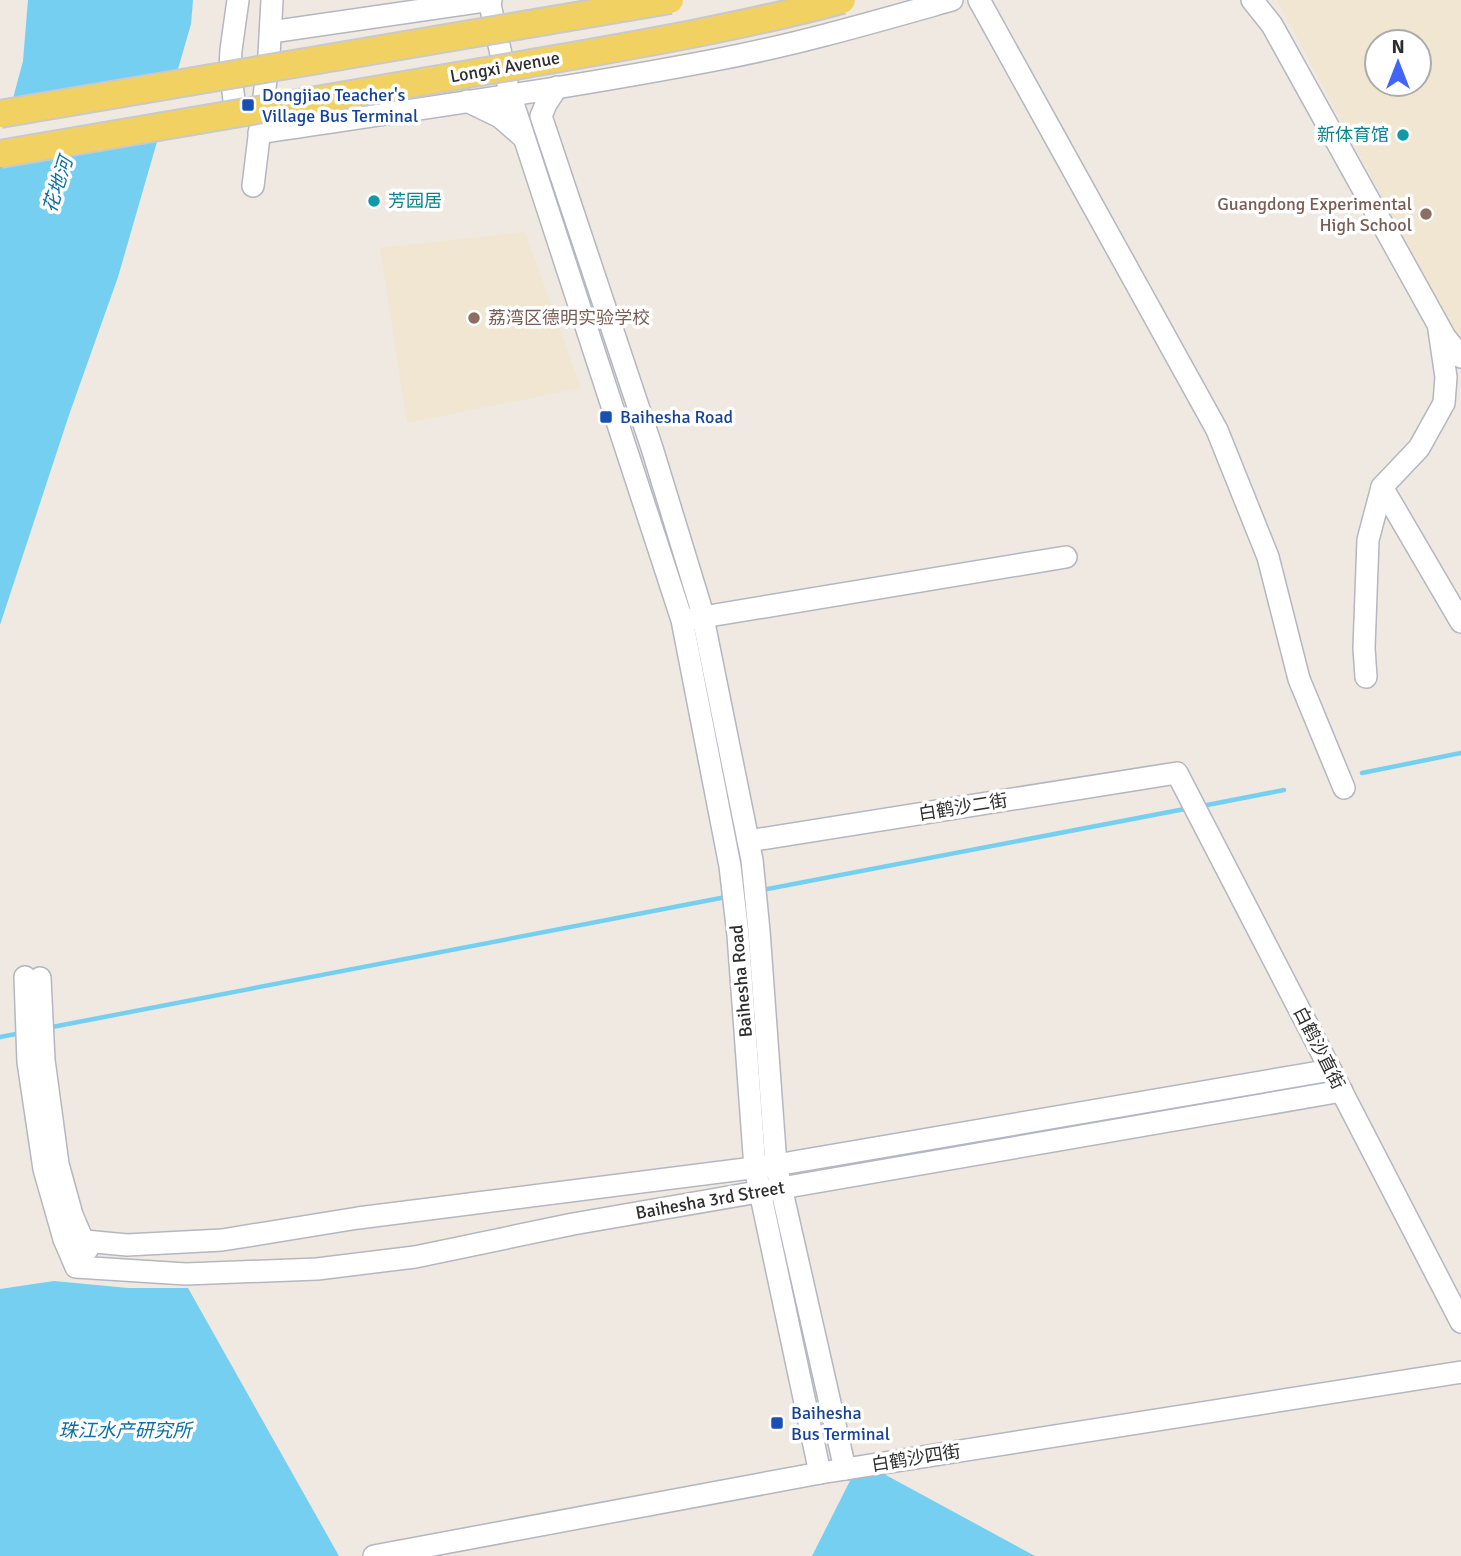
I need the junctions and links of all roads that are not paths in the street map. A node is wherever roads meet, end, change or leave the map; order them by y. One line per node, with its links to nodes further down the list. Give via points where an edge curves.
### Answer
1 (238, 0): 12 (street, via 230,68)
2 (272, 0): 9 (street)
3 (490, 0): 9 (street); 11 (street, Baihesha Road)
4 (670, 0): 14 (main road, bridge)
5 (842, 0): 18 (main road, Longxi Avenue, bridge, via 674,37)
6 (952, 0): 10 (street, via 777,47)
7 (979, 0): 28 (street, via 1217,430 1268,557 1299,679)
8 (1252, 0): 20 (street, via 1272,25)
9 (271, 32): 15 (street)
10 (557, 87): 11 (street); 17 (street, Baihesha Road, via 541,116)
11 (510, 94): 13 (street); 16 (street, Baihesha Road); 17 (street)
12 (234, 100)
13 (467, 101): 15 (street); 16 (street, via 500,117)
14 (0, 114)
15 (259, 133): 19 (street)
16 (524, 139): 24 (street, Baihesha Road)
17 (553, 153): 24 (street, Baihesha Road, via 652,448)
18 (0, 154)
19 (253, 186)
20 (1439, 325): 21 (street); 22 (street, via 1446,377 1444,403 1419,448)
21 (1461, 357)
22 (1382, 487): 25 (street); 26 (street, via 1368,540)
23 (1066, 557): 24 (street)
24 (693, 619): 29 (street, Baihesha Road); 30 (street, Baihesha Road, via 730,866)
25 (1461, 622)
26 (1366, 677)
27 (1177, 773): 29 (street, 白鹤沙二街); 32 (street, 白鹤沙直街)
28 (1344, 788)
29 (750, 850): 30 (street, Baihesha Road)
30 (748, 933): 34 (street, Baihesha Road)
31 (33, 986): 36 (street, via 36,1061)
32 (1331, 1070): 33 (street, 白鹤沙直街); 34 (street, Baihesha 3rd Street)
33 (1342, 1091): 35 (street, Baihesha 3rd Street); 37 (street, 白鹤沙直街)
34 (765, 1167): 35 (street, Baihesha Road); 36 (street, Baihesha 3rd Street, via 358,1218 222,1240 127,1245)
35 (770, 1190): 36 (street, Baihesha 3rd Street, via 415,1256 317,1269 186,1274 95,1268); 39 (street, Baihesha Road); 40 (street, Baihesha Road)
36 (74, 1240)
37 (1461, 1322)
38 (1461, 1372): 39 (street, 白鹤沙四街)
39 (845, 1469): 40 (street, 白鹤沙四街)
40 (820, 1473): 41 (street, 白鹤沙四街)
41 (374, 1556)

